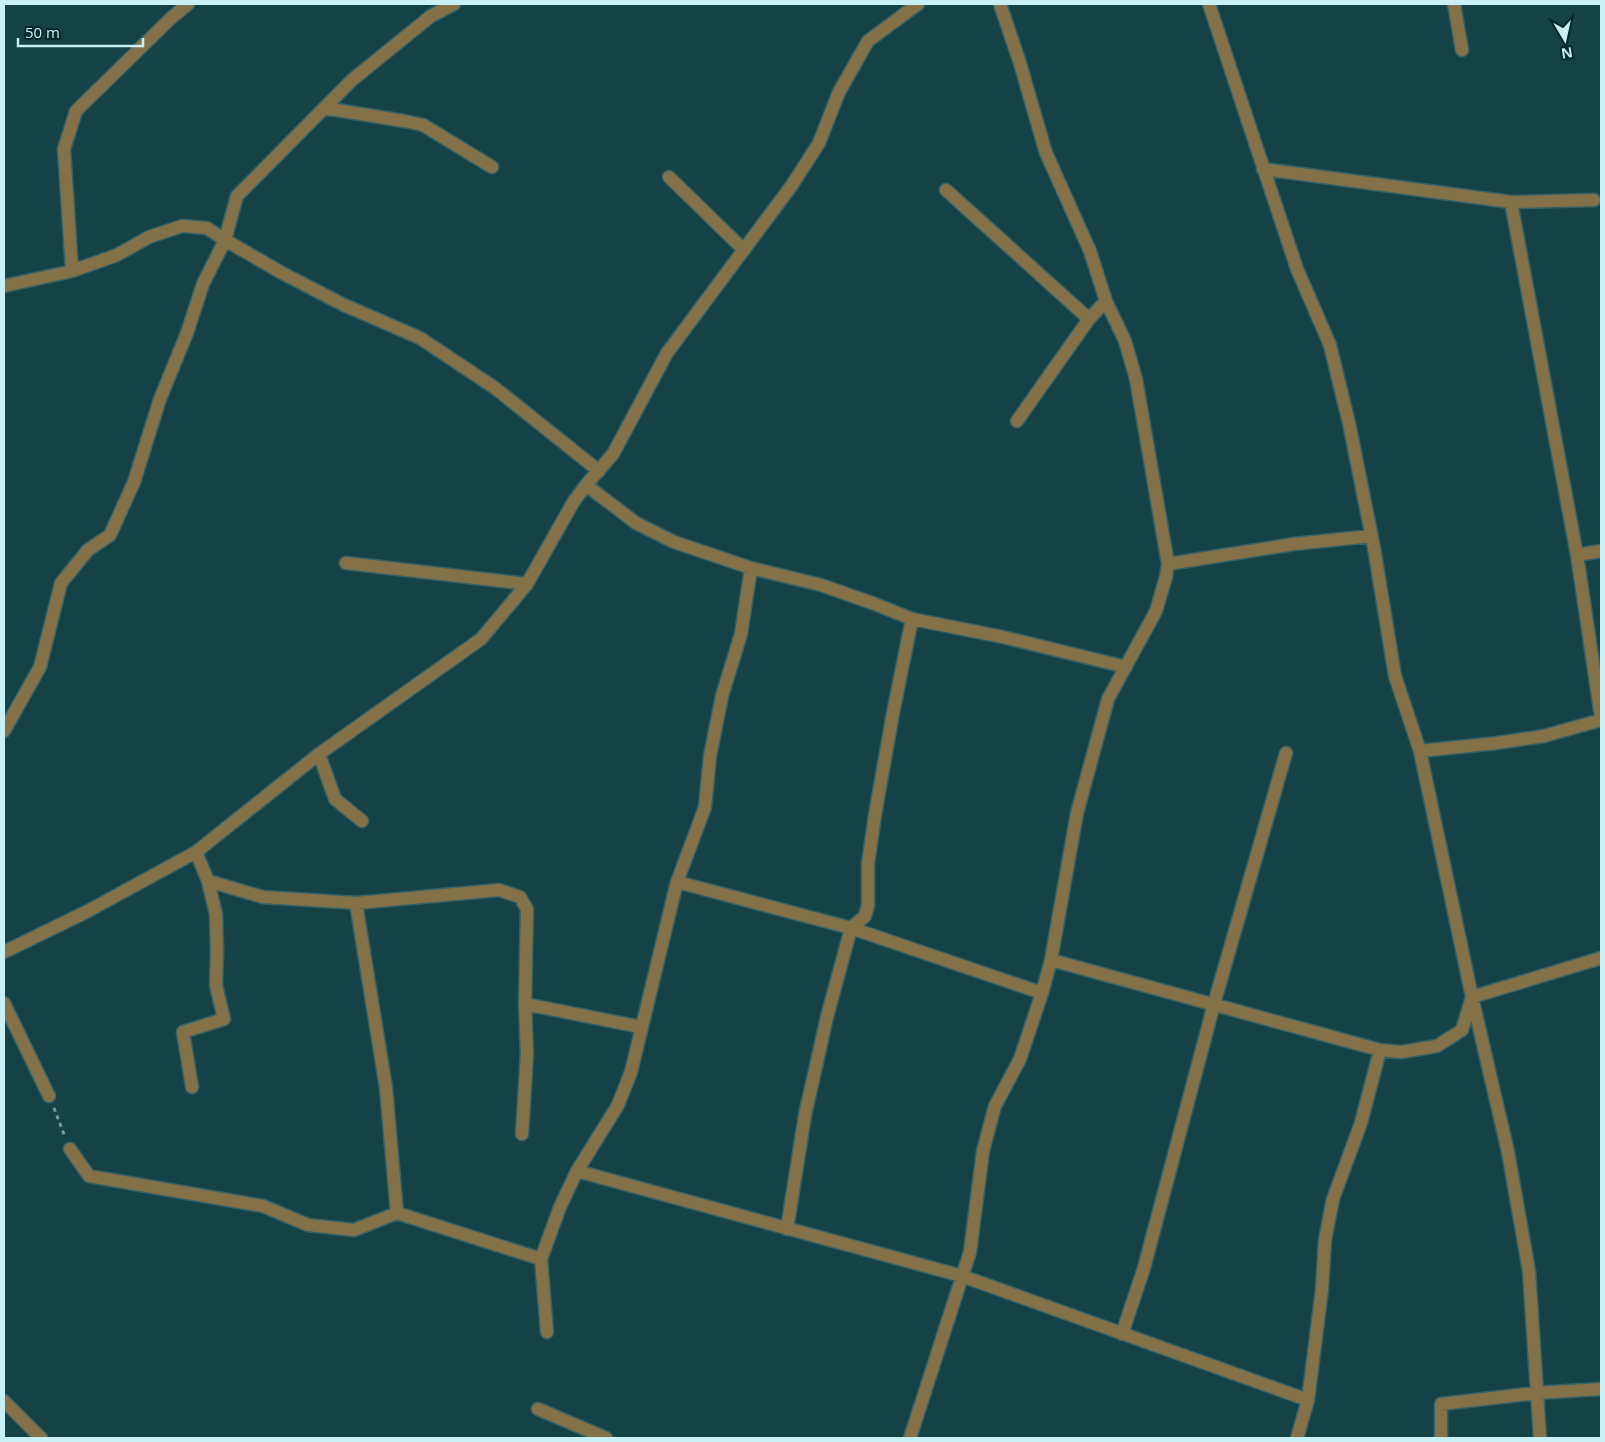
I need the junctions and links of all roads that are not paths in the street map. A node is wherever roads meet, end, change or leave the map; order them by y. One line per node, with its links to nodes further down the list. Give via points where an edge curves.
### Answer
1 (188, 4): 17 (street, via 76,110 64,149)
2 (454, 4): 8 (street, via 431,16 352,80)
3 (918, 4): 16 (street, via 868,41 839,92 819,143)
4 (1000, 4): 19 (street, via 1046,152 1090,252)
5 (1209, 4): 10 (street)
6 (1454, 4): 7 (street)
7 (1462, 50)
8 (324, 108): 9 (street, via 423,125); 15 (street, via 238,196)
9 (492, 167)
10 (1263, 169): 14 (street); 24 (street, via 1297,270 1330,345)
11 (669, 177): 16 (street)
12 (946, 190): 20 (street)
13 (1594, 200): 14 (street)
14 (1511, 202): 26 (street)
15 (225, 240): 17 (street, via 207,228 182,226 148,237 117,255); 22 (street, via 344,305 420,338 496,388); 34 (street, via 204,284 160,399 134,482 110,535 88,550 61,583 40,666)
16 (744, 250): 22 (street, via 667,353 613,454)
17 (72, 270): 18 (street)
18 (4, 286)
19 (1106, 302): 20 (street); 28 (street, via 1125,341 1136,379)
20 (1089, 319): 21 (street)
21 (1017, 421)
22 (599, 471): 23 (street)
23 (586, 485): 29 (street, via 636,523 666,538); 30 (street)
24 (1371, 536): 28 (street, via 1294,544); 35 (street, via 1395,676)
25 (1601, 551): 26 (street)
26 (1577, 555): 33 (street)
27 (346, 563): 30 (street)
28 (1168, 564): 32 (street, via 1156,611)
29 (751, 568): 31 (street, via 821,585); 41 (street, via 741,634 722,696 710,756 705,807)
30 (527, 584): 37 (street, via 481,639)
31 (912, 620): 32 (street, via 1003,637); 43 (street, via 873,831 868,864 868,905 865,916)
32 (1126, 667): 46 (street, via 1108,699 1077,813)
33 (1601, 719): 35 (street, via 1544,736)
34 (4, 731)
35 (1420, 751): 48 (street)
36 (1286, 753): 51 (street)
37 (318, 754): 38 (street, via 334,799); 39 (street)
38 (362, 821)
39 (196, 852): 40 (street); 44 (street)
40 (208, 882): 42 (street, via 263,897); 54 (street, via 216,914 216,985 224,1019 183,1032)
41 (678, 882): 43 (street); 52 (street)
42 (356, 903): 50 (street, via 499,890 520,897 527,910); 59 (street, via 386,1088)
43 (851, 928): 47 (street); 60 (street, via 805,1115)
44 (4, 952)
45 (1601, 958): 48 (street)
46 (1051, 960): 47 (street); 51 (street)
47 (1042, 994): 62 (street, via 1020,1059 996,1106 983,1151 970,1252)
48 (1472, 997): 53 (street, via 1462,1030 1437,1046 1402,1052); 66 (street, via 1508,1152 1529,1271)
49 (4, 1003): 55 (street)
50 (525, 1004): 52 (street); 56 (street, via 527,1053)
51 (1214, 1004): 53 (street); 64 (street, via 1144,1268)
52 (641, 1027): 58 (street, via 631,1072 618,1105)
53 (1380, 1050): 67 (street, via 1361,1123 1333,1200 1325,1240)
54 (192, 1087)
55 (49, 1096)
56 (522, 1134)
57 (70, 1149): 59 (street, via 89,1176 263,1206 308,1225 354,1230)
58 (577, 1171): 60 (street); 61 (street)
59 (397, 1213): 61 (street)
60 (787, 1228): 62 (street)
61 (541, 1259): 63 (street)
62 (962, 1276): 64 (street); 72 (street)
63 (547, 1332)
64 (1122, 1334): 67 (street)
65 (1601, 1389): 66 (street)
66 (1536, 1393): 74 (street, via 1441,1404); 75 (street)
67 (1308, 1400): 73 (street)
68 (4, 1401): 70 (street)
69 (538, 1410): 71 (street)
70 (41, 1438)
71 (606, 1438)
72 (910, 1438)
73 (1297, 1438)
74 (1442, 1438)
75 (1540, 1438)

